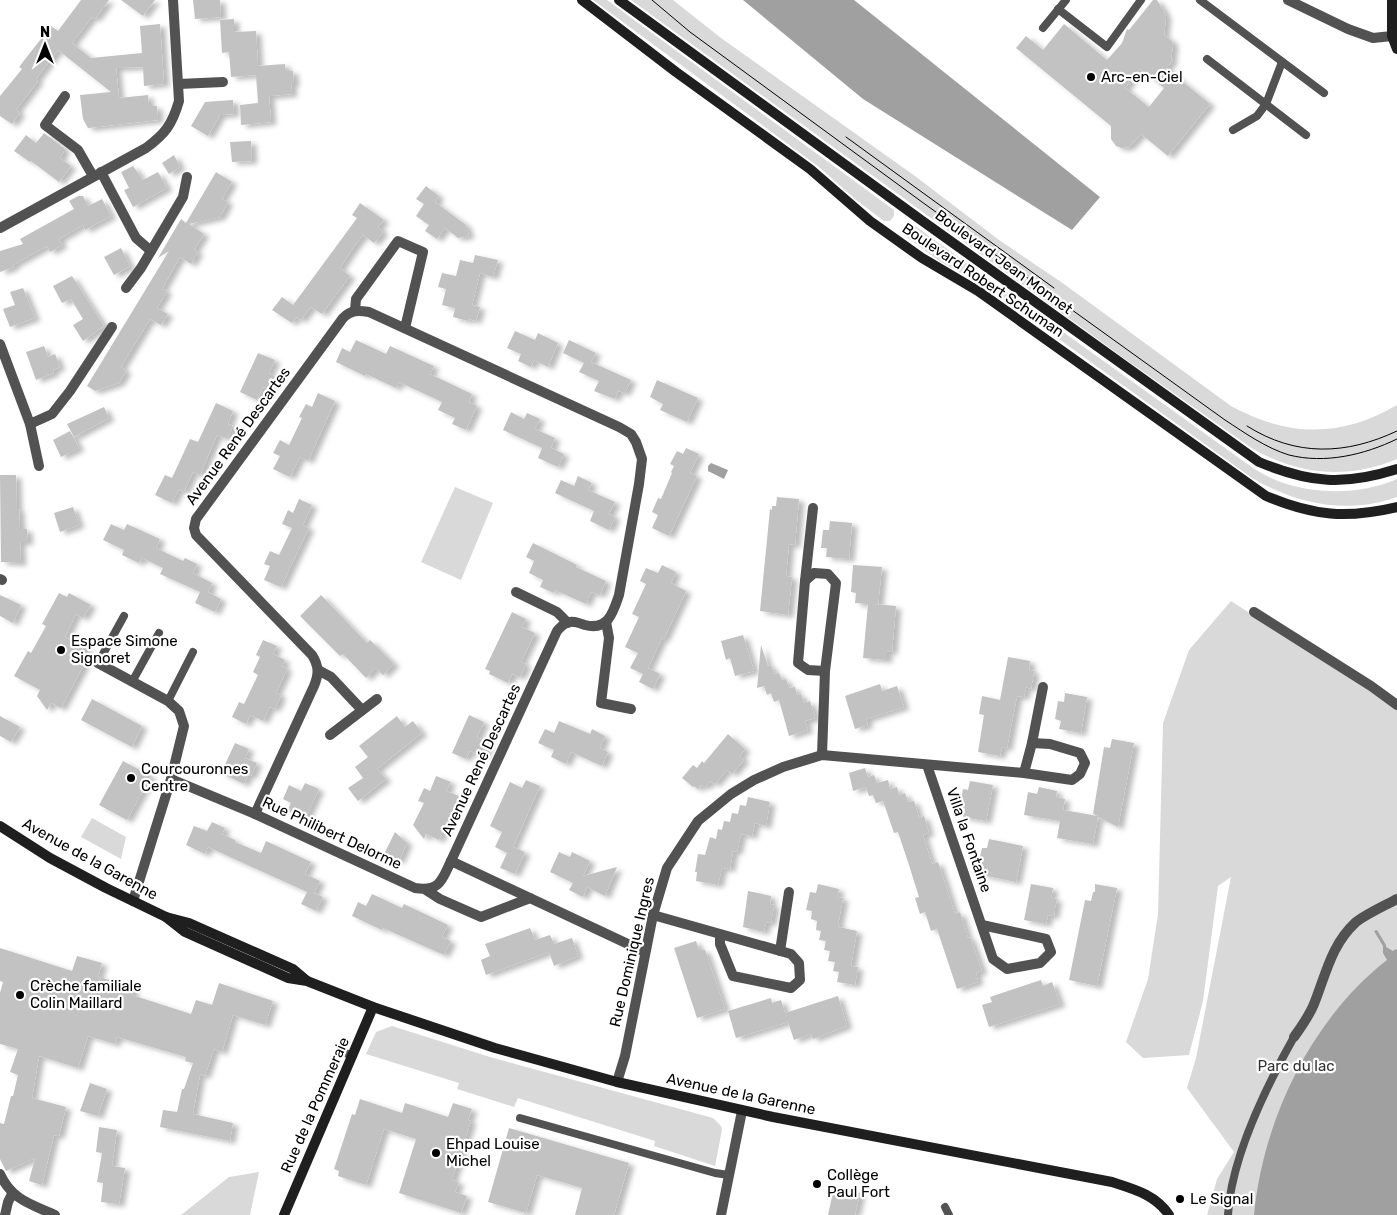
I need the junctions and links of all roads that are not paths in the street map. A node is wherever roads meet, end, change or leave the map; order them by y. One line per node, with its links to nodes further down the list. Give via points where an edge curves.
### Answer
1 (173, 0): 16 (street)
2 (582, 0): 34 (main road, Boulevard Robert Schuman, via 810,169 870,221 922,258 978,291 1266,496 1294,508 1324,514 1353,515)
3 (619, 0): 33 (main road, Boulevard Jean Monnet, via 1259,462 1286,473 1314,479 1352,480)
4 (1066, 0): 9 (lane)
5 (1141, 0): 9 (lane, via 1107,47)
6 (1200, 0): 14 (lane)
7 (1288, 0): 11 (street, via 1373,38)
8 (1392, 0): 11 (main road)
9 (1058, 9): 10 (lane)
10 (1043, 28)
11 (1392, 36): 12 (main road)
12 (1397, 49)
13 (1207, 59): 19 (lane)
14 (1282, 62): 17 (lane); 19 (lane)
15 (223, 82): 16 (street)
16 (179, 84): 22 (street, via 175,117 159,139)
17 (1324, 93)
18 (65, 96): 22 (street, via 45,124 78,150)
19 (1266, 104): 20 (lane, via 1257,116); 21 (lane)
20 (1233, 130)
21 (1306, 135)
22 (97, 174): 24 (street); 25 (street, via 136,238)
23 (187, 177): 25 (street, via 183,197)
24 (0, 228)
25 (151, 250): 26 (street)
26 (126, 288)
27 (355, 311): 29 (street, via 369,312); 29 (street, Avenue René Descartes, via 356,299 398,241 424,252); 45 (street, Avenue René Descartes, via 343,318 316,354 196,519 194,528 196,535 312,655)
28 (112, 327): 31 (street, via 52,414)
29 (405, 328): 40 (street, via 631,434 642,459 639,484 618,596)
30 (0, 344): 31 (street)
31 (30, 424): 32 (street)
32 (39, 466)
33 (1397, 469)
34 (1397, 507)
35 (813, 508): 36 (street)
36 (806, 580): 46 (street, via 798,663 808,670); 46 (street, via 814,573 828,574 836,582)
37 (516, 592): 41 (street, via 558,612)
38 (1254, 612): 51 (street)
39 (124, 616): 44 (lane)
40 (606, 622): 41 (street, via 593,627); 52 (street, via 609,638 601,703)
41 (568, 623): 62 (street, Avenue René Descartes, via 557,631)
42 (159, 633): 47 (lane)
43 (193, 652): 50 (lane)
44 (98, 663): 47 (street)
45 (318, 670): 53 (street, Avenue René Descartes, via 332,677); 60 (street, via 314,686)
46 (825, 670): 56 (street)
47 (132, 682): 50 (street)
48 (1043, 687): 55 (street)
49 (377, 699): 53 (street)
50 (168, 701): 59 (street, via 179,711 184,726)
51 (1397, 705)
52 (631, 709)
53 (362, 710): 54 (street)
54 (330, 736)
55 (1032, 743): 58 (street); 58 (street, Rue Dominique Ingres, via 1050,744 1080,753 1086,763 1072,780)
56 (822, 755): 57 (street, Rue Dominique Ingres); 68 (street, Rue Dominique Ingres, via 754,780 731,794 698,822 667,868)
57 (926, 765): 58 (street, Rue Dominique Ingres); 69 (street, Villa la Fontaine)
58 (1024, 773)
59 (171, 779): 60 (street, Rue Philibert Delorme); 67 (street)
60 (255, 814): 63 (street, Rue Philibert Delorme, via 415,888)
61 (0, 826): 67 (main road, Avenue de la Garenne, via 50,858)
62 (451, 861): 63 (street, via 441,882); 65 (street)
63 (426, 890): 65 (street, Rue Philibert Delorme, via 481,917)
64 (789, 892): 71 (street)
65 (530, 898): 72 (street)
66 (1397, 899): 74 (street, via 1357,922 1338,942 1307,1019)
67 (132, 901): 73 (main road, Avenue de la Garenne, via 220,949 288,978 307,981)
68 (653, 915): 70 (street); 72 (street, Rue Dominique Ingres)
69 (982, 925): 69 (street, Villa la Fontaine, via 993,959 1007,969 1040,963 1051,952 1046,939)
70 (720, 934): 71 (street); 71 (street, via 720,944 733,976 791,988 800,980 799,964 791,954)
71 (780, 951)
72 (645, 952): 77 (street, Rue Dominique Ingres)
73 (373, 1007): 76 (main road, Rue de la Pommeraie); 77 (main road, Avenue de la Garenne, via 495,1048)
74 (1294, 1037): 88 (lane, via 1256,1113 1235,1172)
75 (340, 1051): 76 (lane)
76 (353, 1056): 85 (main road, Rue de la Pommeraie)
77 (617, 1082): 78 (main road, Avenue de la Garenne)
78 (742, 1111): 81 (street); 87 (main road, Avenue de la Garenne, via 1112,1182 1148,1194)
79 (520, 1118): 81 (lane)
80 (0, 1174): 82 (street)
81 (730, 1175): 86 (street)
82 (12, 1194): 83 (street); 84 (street)
83 (5, 1215)
84 (55, 1215)
85 (284, 1215)
86 (722, 1215)
87 (1169, 1215)
88 (1228, 1215)

